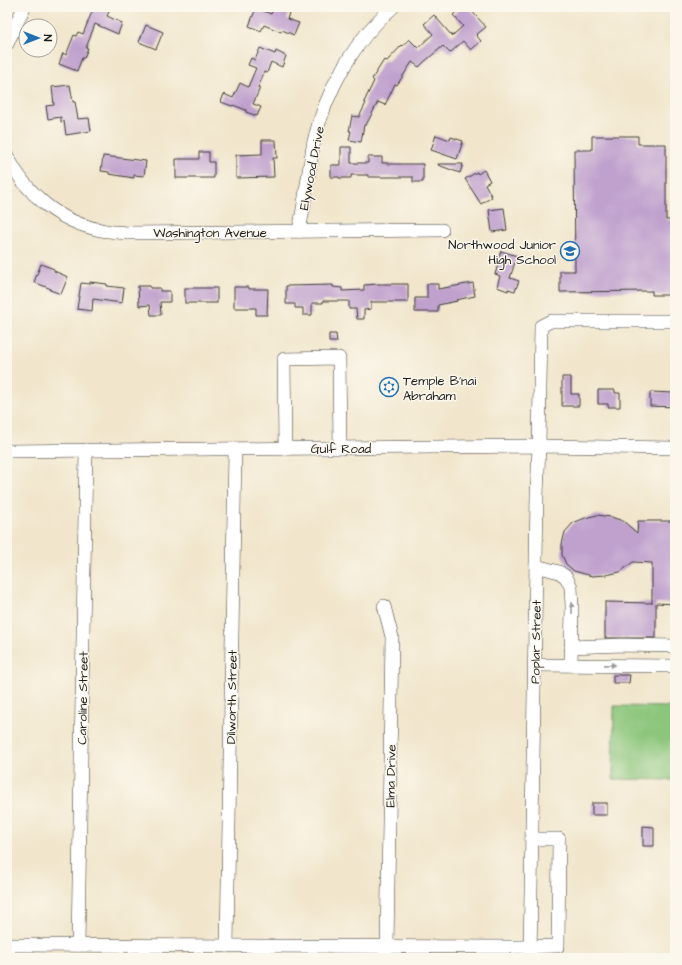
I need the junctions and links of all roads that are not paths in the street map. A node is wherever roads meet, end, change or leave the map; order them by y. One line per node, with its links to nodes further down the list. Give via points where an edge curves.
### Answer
1 (24, 7): 3 (street)
2 (393, 7): 6 (street, Elywood Drive, via 352,54 327,100 314,142)
3 (7, 44)
4 (7, 156): 6 (street, Washington Avenue, via 16,174 39,200 68,219 90,227 128,233)
5 (442, 230): 6 (street, Washington Avenue)
6 (299, 231)
7 (675, 321): 8 (street, Poplar Street, via 551,321 541,326)
8 (539, 446): 10 (street, Gulf Road); 11 (street, Gulf Road); 15 (street, Poplar Street)
9 (285, 448): 10 (street, Gulf Road); 10 (street, via 284,359 339,358); 12 (street, Gulf Road)
10 (340, 448)
11 (675, 448)
12 (235, 449): 13 (street, Gulf Road); 25 (street, Dilworth Street)
13 (86, 450): 14 (street, Gulf Road); 24 (street, Caroline Street)
14 (7, 451)
15 (536, 566): 18 (street, one-way to 15, via 571,587 566,577 559,572); 19 (street, Poplar Street)
16 (384, 606): 26 (street, Elma Drive, via 392,637)
17 (675, 646): 18 (street)
18 (571, 647): 20 (street)
19 (535, 665): 20 (street); 22 (street, Poplar Street)
20 (571, 665): 21 (street, one-way to 21)
21 (675, 666)
22 (532, 840): 27 (street, via 559,839); 28 (street, Poplar Street)
23 (7, 945): 24 (street)
24 (78, 945): 25 (street)
25 (228, 946): 26 (street)
26 (387, 947): 28 (street)
27 (558, 952): 28 (street)
28 (530, 953)

